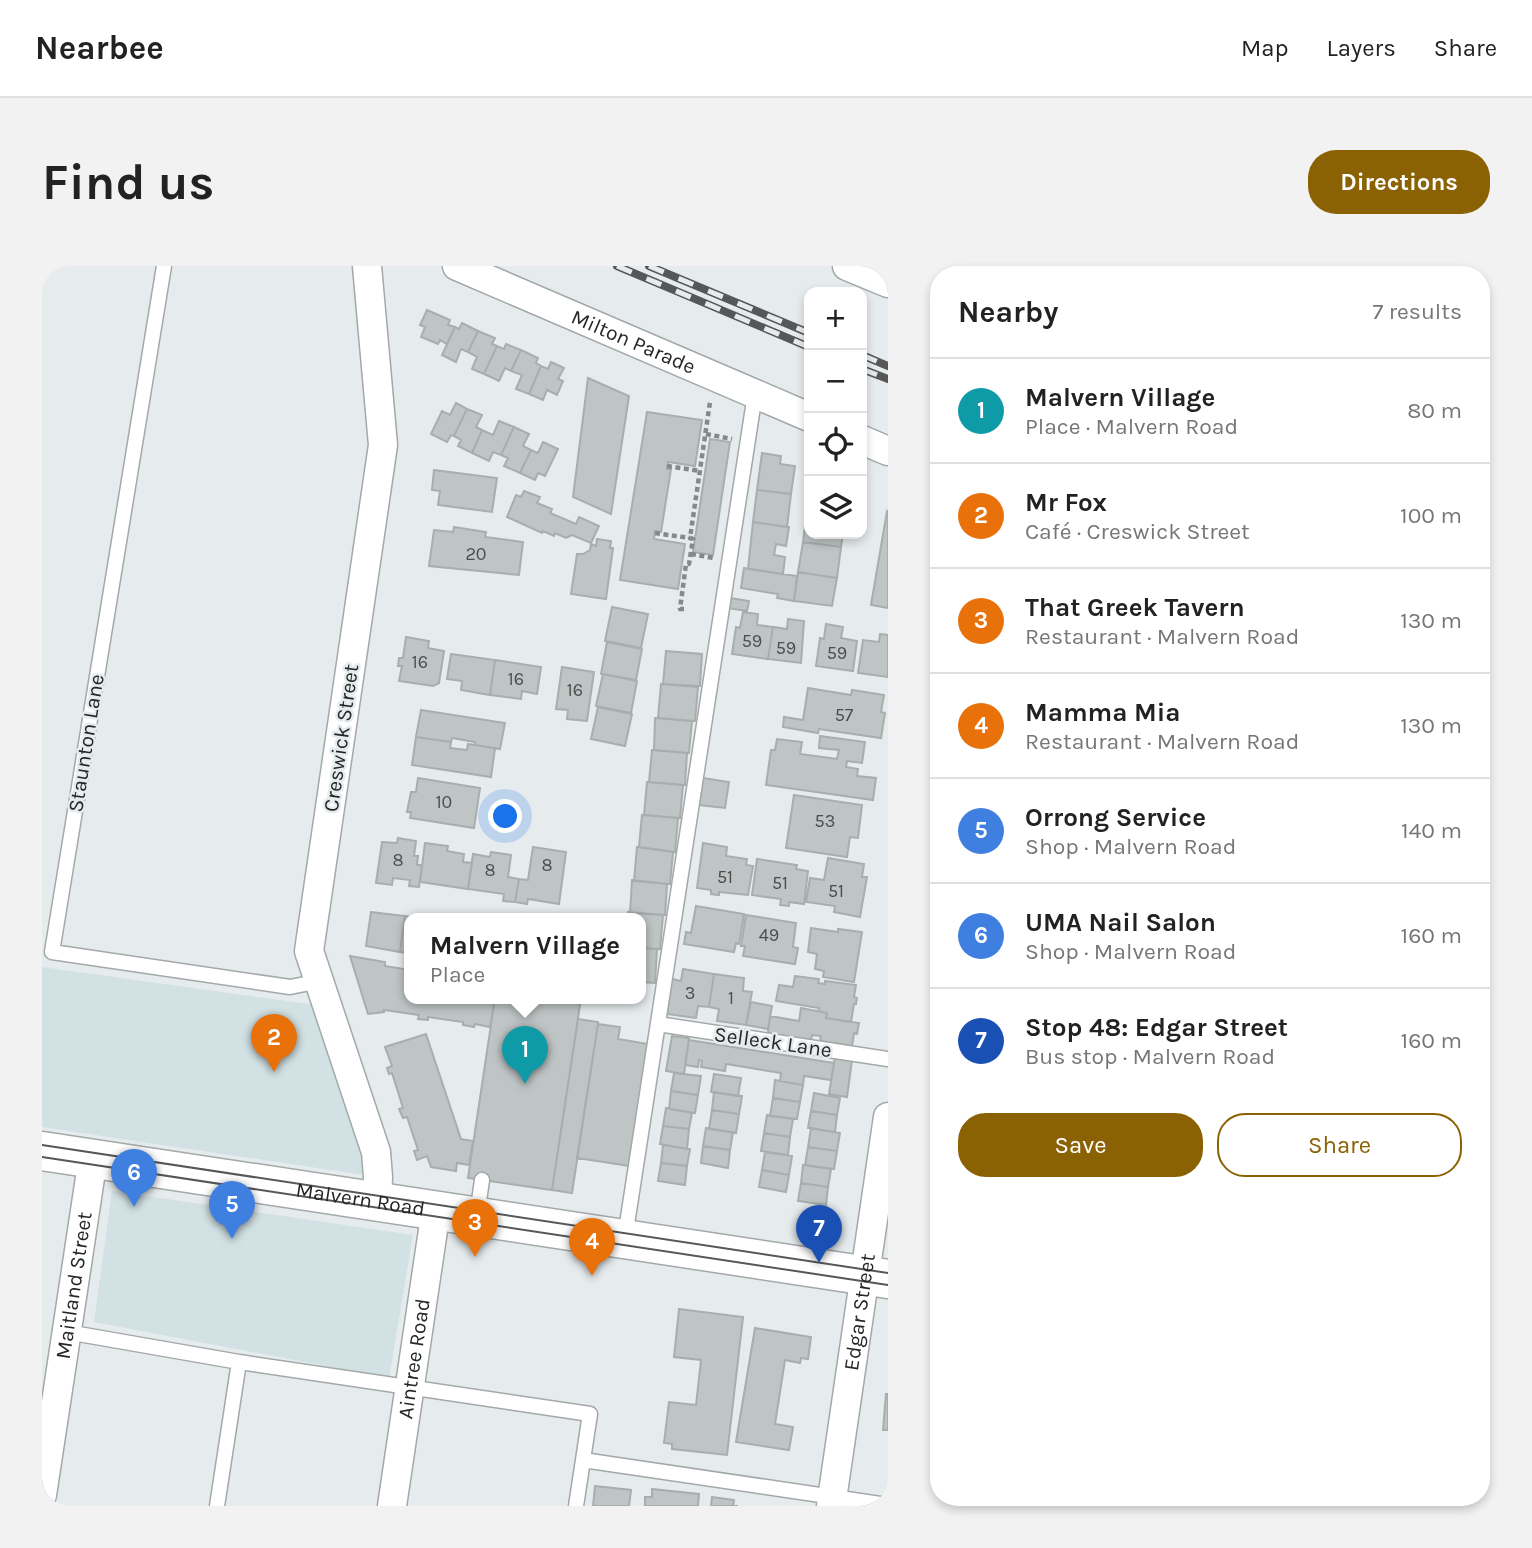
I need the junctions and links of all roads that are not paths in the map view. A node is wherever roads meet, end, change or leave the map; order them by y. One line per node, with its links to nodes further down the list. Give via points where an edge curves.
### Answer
1 (164, 266): 10 (lane, Staunton Lane, via 52,952 290,987)
2 (367, 266): 10 (street, Creswick Street, via 383,445 309,950)
3 (457, 266): 6 (street, Milton Parade)
4 (847, 266): 5 (street)
5 (888, 283)
6 (755, 394): 7 (street, Milton Parade); 11 (lane)
7 (804, 416)
8 (867, 442): 9 (street)
9 (888, 451)
10 (320, 981): 16 (street, Creswick Street, via 376,1152)
11 (658, 1024): 12 (lane, Selleck Lane); 18 (lane)
12 (888, 1059)
13 (888, 1118): 19 (street, Edgar Street)
14 (42, 1151): 15 (main road, Malvern Road)
15 (93, 1158): 16 (main road, Malvern Road); 20 (street, Maitland Street)
16 (377, 1201): 17 (main road, Malvern Road)
17 (436, 1210): 18 (main road, Malvern Road, via 480,1198); 22 (street, Aintree Road)
18 (625, 1239): 19 (main road, Malvern Road)
19 (876, 1277): 25 (street, Edgar Street)
20 (66, 1332): 21 (lane); 24 (street, Maitland Street)
21 (239, 1362): 22 (lane); 26 (lane)
22 (410, 1386): 23 (lane, via 590,1413); 27 (street, Aintree Road)
23 (583, 1461): 25 (lane); 28 (lane)
24 (42, 1495)
25 (831, 1501): 29 (lane)
26 (217, 1506)
27 (392, 1506)
28 (576, 1506)
29 (888, 1506)

